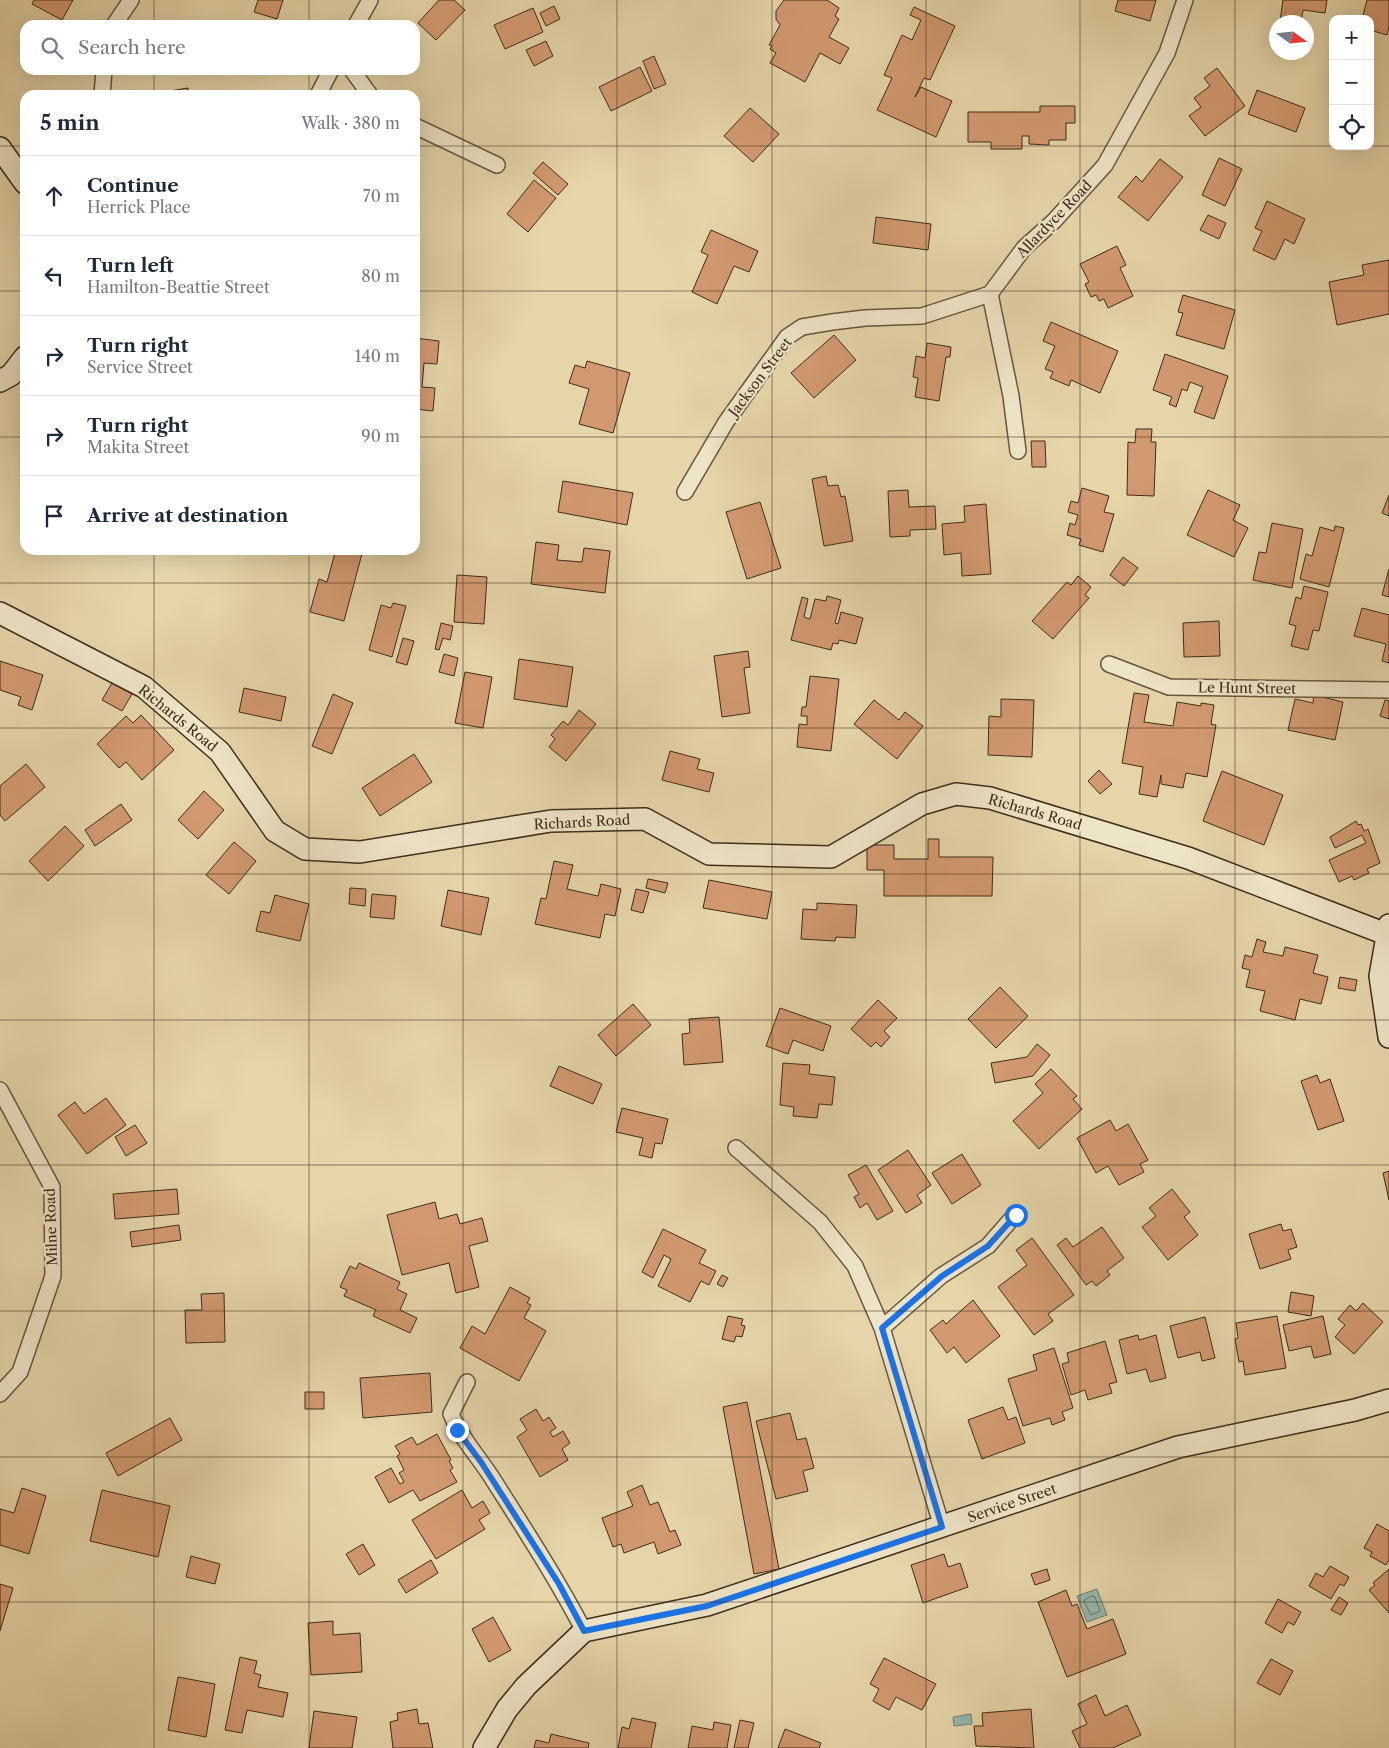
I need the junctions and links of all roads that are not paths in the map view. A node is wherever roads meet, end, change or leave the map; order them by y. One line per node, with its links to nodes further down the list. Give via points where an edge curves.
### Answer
1 (131, 0): 4 (street)
2 (370, 0): 5 (street)
3 (1185, 0): 16 (street, Allardyce Road, via 1167,53 1105,165 1054,221 1024,248)
4 (117, 20)
5 (359, 20)
6 (104, 75): 9 (street)
7 (328, 75): 10 (street)
8 (356, 75): 11 (street)
9 (102, 90)
10 (321, 90)
11 (366, 90)
12 (420, 128): 14 (street)
13 (0, 148): 15 (street)
14 (498, 165)
15 (20, 176)
16 (990, 294): 19 (street, via 1011,396); 20 (street, Jackson Street, via 922,316 865,318 802,327 787,337 726,422)
17 (20, 363): 18 (street, via 11,375)
18 (0, 381)
19 (1018, 451)
20 (685, 492)
21 (0, 613): 24 (street, Richards Road, via 144,687 220,752 275,831 305,849 360,852 551,821 645,819 709,854 831,857 922,804 956,794 990,798 1188,858)
22 (1109, 664): 23 (street, Le Hunt Street, via 1169,687)
23 (1389, 690)
24 (1388, 929): 25 (street, via 1380,976)
25 (1389, 1037)
26 (0, 1090): 31 (street, Milne Road, via 52,1187 52,1276 20,1372)
27 (736, 1148): 29 (street, via 820,1222 855,1266)
28 (1016, 1215): 29 (street, via 988,1246 942,1276)
29 (882, 1328): 33 (street)
30 (467, 1382): 34 (street, via 451,1414 457,1430 559,1584)
31 (0, 1394)
32 (1389, 1400): 33 (street, Service Street, via 1178,1447)
33 (942, 1527): 34 (street, Service Street, via 707,1606)
34 (584, 1631): 35 (street, via 526,1686 507,1709)
35 (484, 1748)

